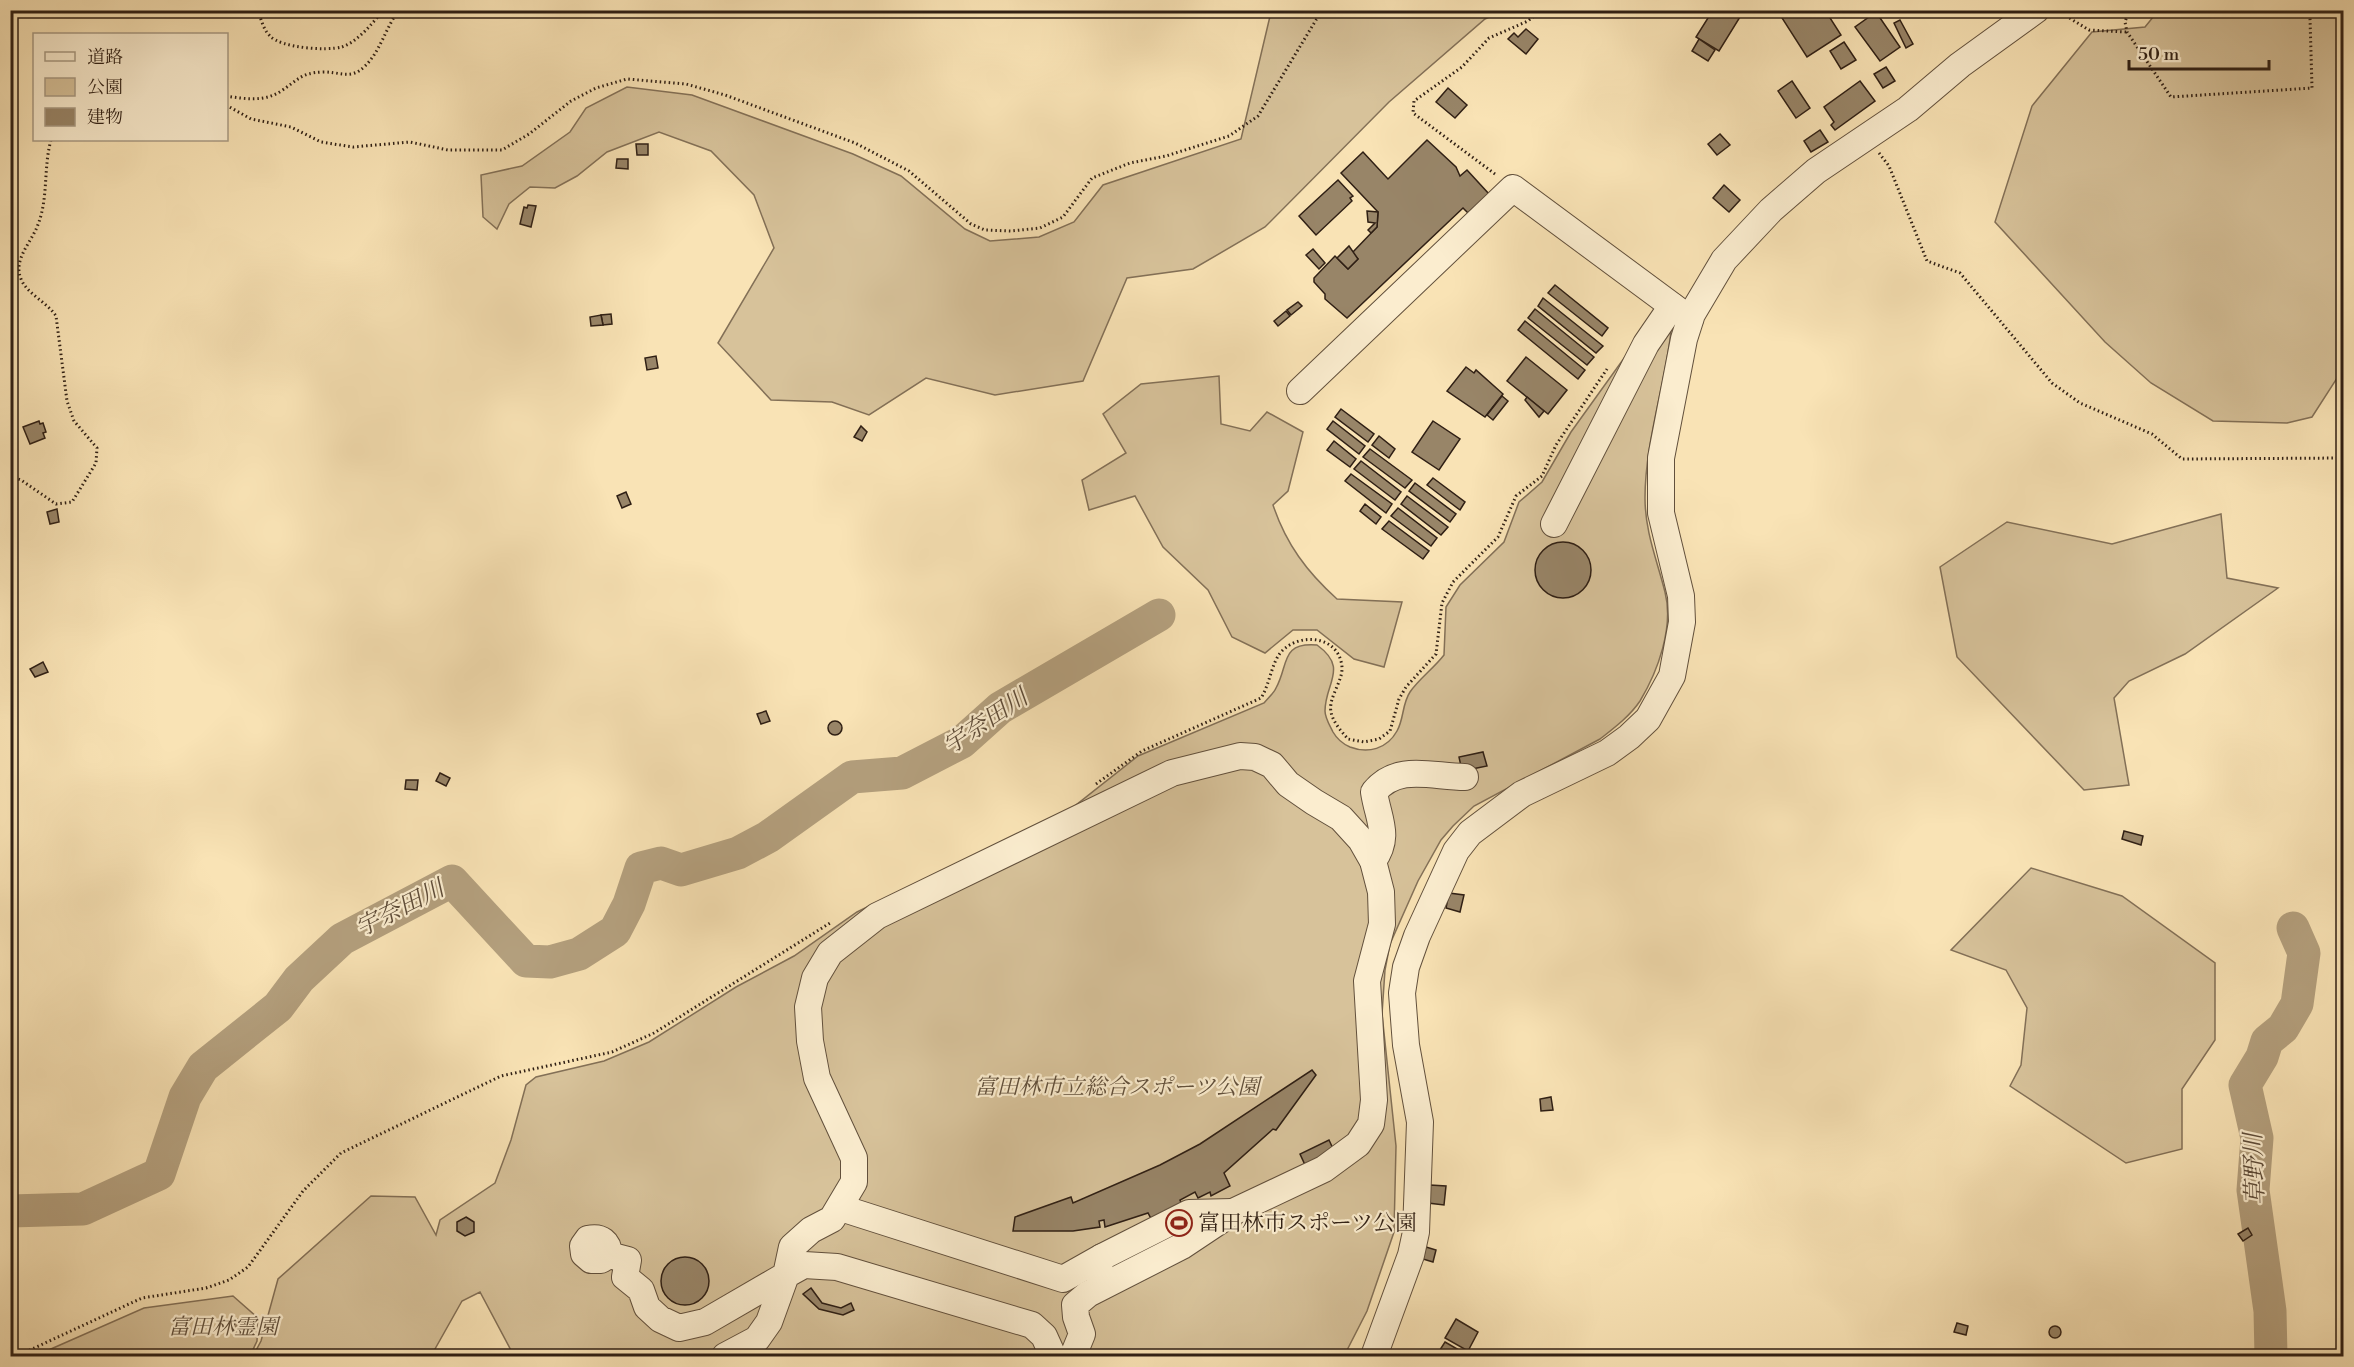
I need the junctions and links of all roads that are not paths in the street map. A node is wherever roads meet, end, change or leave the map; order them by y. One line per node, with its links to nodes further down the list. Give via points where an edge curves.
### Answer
1 (2036, 10): 2 (street, via 1908,109 1816,171 1745,235)
2 (1681, 312): 3 (street, via 1514,188); 4 (street, via 1646,344); 17 (street, via 1661,458 1661,513 1681,596 1682,622 1672,676 1648,719 1629,737 1587,764 1522,794 1470,834 1456,851 1417,936 1402,993 1406,1045 1420,1122 1416,1232)
3 (1300, 391)
4 (1554, 524)
5 (1465, 777): 6 (street, via 1409,772 1382,783 1374,792 1383,848)
6 (1373, 861): 7 (street, via 1341,818 1288,784 1272,765 1255,757 1240,756 1172,773 877,916 830,953 815,978 808,1007 817,1078 854,1158 854,1182); 8 (street, via 1381,892 1382,924 1367,981 1374,1100 1371,1124 1358,1144 1324,1169)
7 (841, 1208): 10 (street, via 1063,1279); 11 (street, via 832,1219 811,1230 792,1247)
8 (1233, 1212): 10 (street, via 1189,1213); 12 (street, via 1182,1246)
9 (609, 1255): 11 (street, via 628,1260 625,1277 641,1290 647,1307 679,1328 705,1322)
10 (1102, 1257): 12 (street)
11 (786, 1275): 14 (street, via 769,1322 757,1339); 15 (street, via 804,1265 837,1266 872,1275 1032,1325 1044,1336)
12 (1091, 1293): 13 (street, via 1076,1305)
13 (1077, 1345): 16 (street)
14 (725, 1356)
15 (1053, 1356)
16 (1093, 1356)
17 (1374, 1356)

